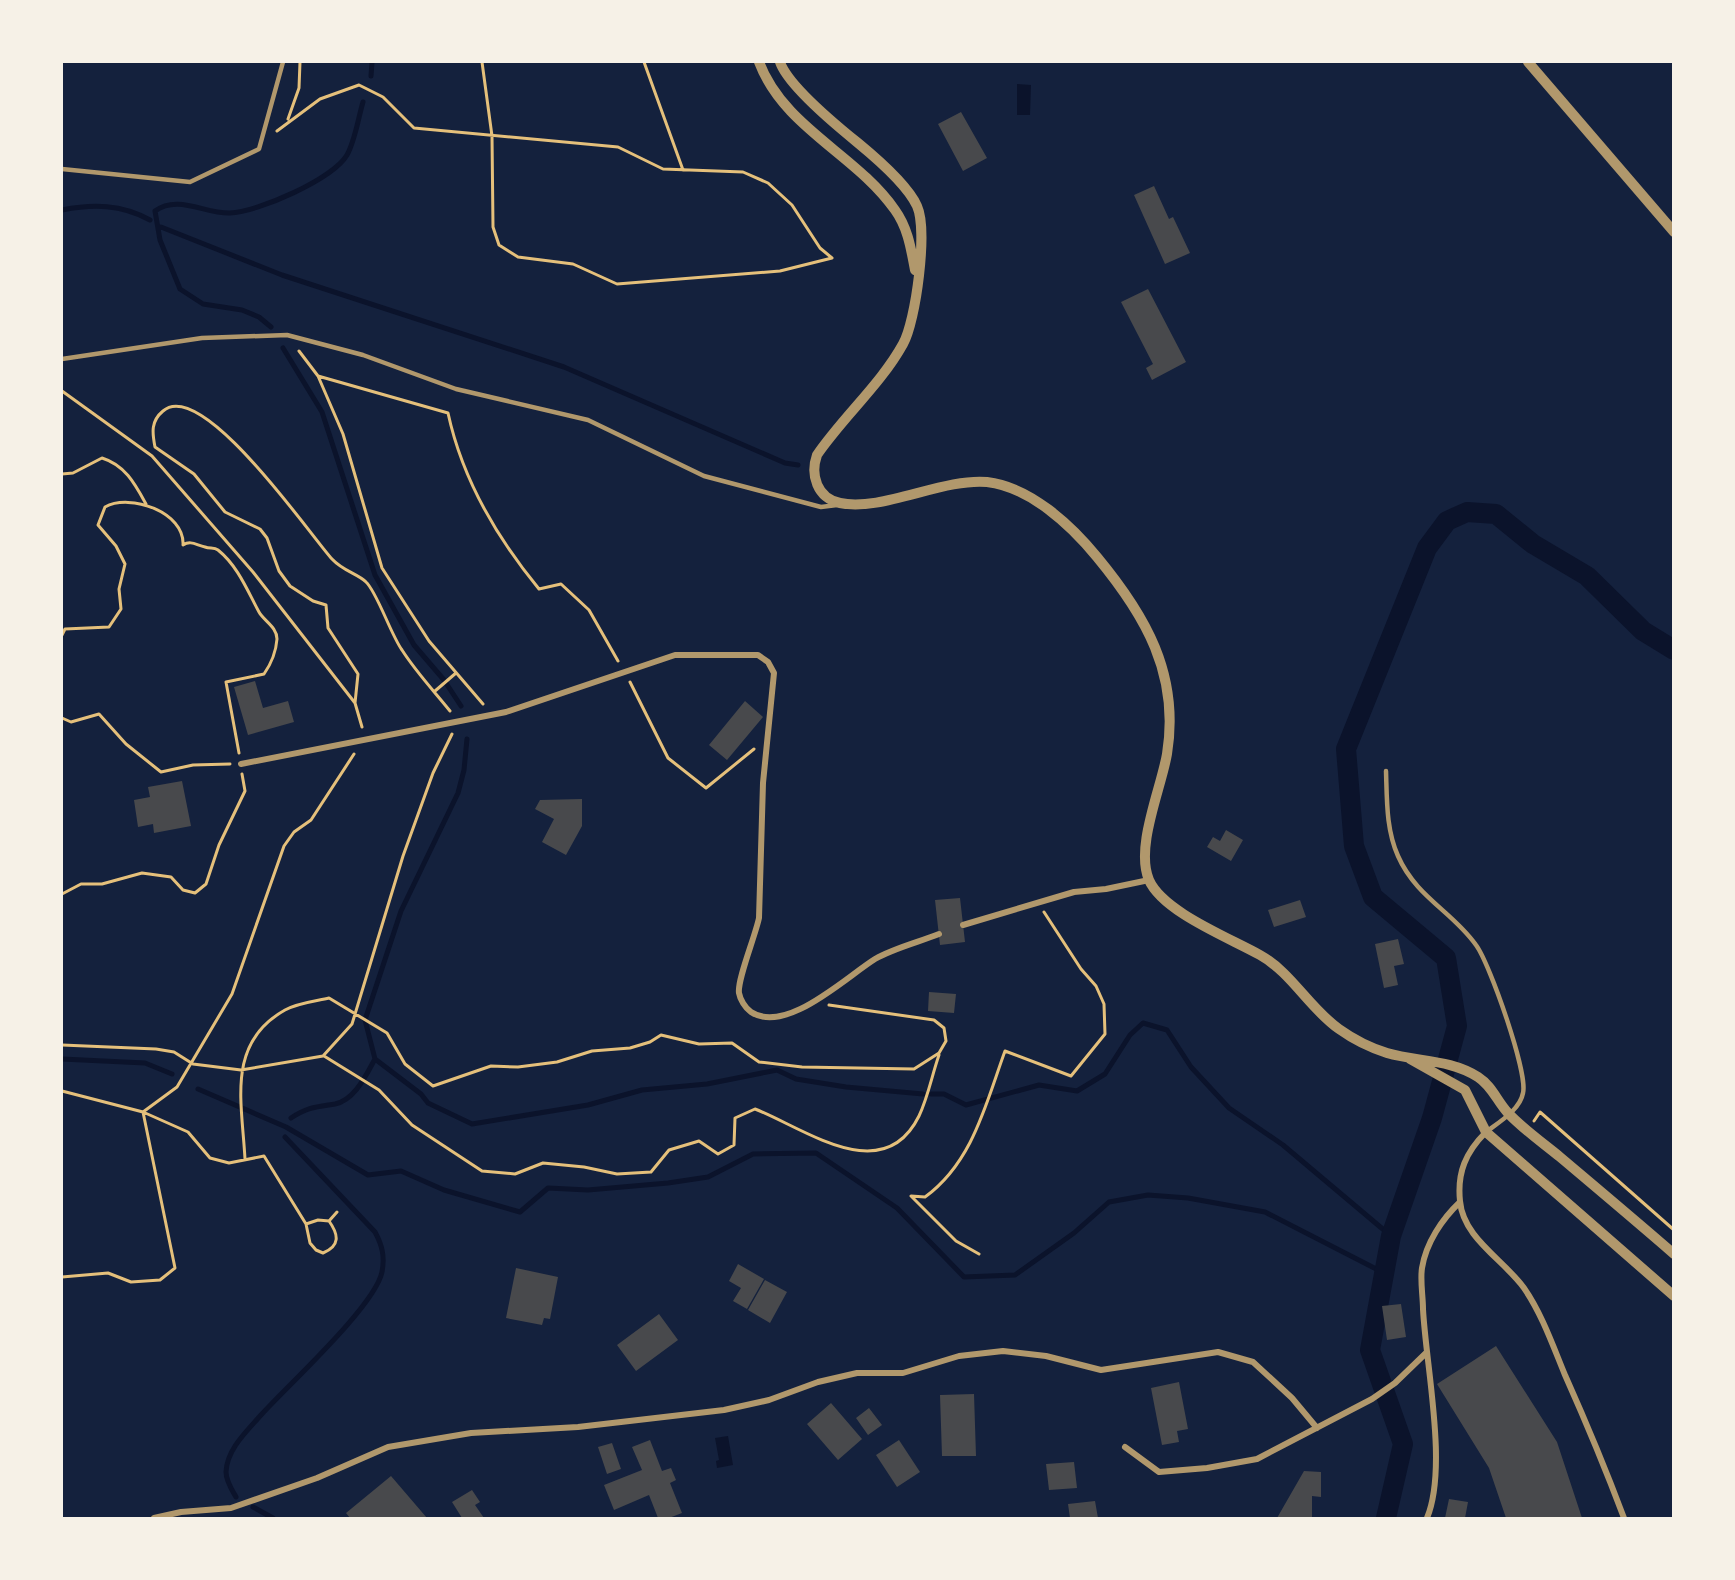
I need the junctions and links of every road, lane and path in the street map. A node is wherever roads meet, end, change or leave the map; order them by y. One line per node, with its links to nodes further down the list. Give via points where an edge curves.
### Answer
1 (283, 62): 10 (lane)
2 (300, 62): 8 (path, via 299,88)
3 (482, 62): 9 (path)
4 (644, 62): 12 (path)
5 (759, 62): 14 (street, via 794,116 896,210 908,235)
6 (780, 62): 14 (street, via 818,110 881,162 917,206 921,247)
7 (1528, 62): 13 (street)
8 (287, 121): 9 (path, via 320,99 359,86 384,97 414,128); 10 (path)
9 (492, 136): 12 (path, via 618,147 663,170); 12 (path, via 493,227 499,245 518,257 573,264 617,284 780,271 832,258 820,248 792,205 768,183 743,172)
10 (259, 148): 11 (lane, via 190,182)
11 (62, 169)
12 (683, 171)
13 (1674, 232)
14 (917, 282): 21 (street, via 912,322 903,343 888,368 838,425 814,463 819,488 831,500)
15 (287, 335): 16 (lane, via 202,338); 17 (path); 21 (lane, via 363,355 456,389 596,423 691,472 735,486 821,507)
16 (62, 359)
17 (318, 376): 23 (path, via 448,414 455,448 482,504 518,563 539,589 561,584 589,610); 24 (path, via 344,434 382,568 429,641)
18 (62, 391): 26 (path, via 152,456 253,572)
19 (62, 474): 20 (path, via 73,473 102,458 116,462 134,482)
20 (146, 504): 22 (path, via 118,501 105,507 98,520 125,564 119,589 121,609 109,627 65,629); 32 (path, via 171,519 183,545 193,543 218,550 240,574 260,614 275,632 274,656 264,674 226,682)
21 (849, 504): 34 (street, via 969,482 990,482 1035,501 1079,536 1121,586 1157,651 1167,694 1167,755 1148,837)
22 (62, 635)
23 (623, 670): 27 (street); 30 (street, via 675,655 758,655 774,673); 30 (path, via 668,758 706,788)
24 (456, 673): 25 (path); 27 (path)
25 (434, 691): 26 (path, via 402,650 366,582 334,562 276,486 208,420 176,406 167,407 155,417 155,447 194,474 225,512 260,529 290,586 326,605 328,628 358,674); 29 (path)
26 (355, 703): 31 (path)
27 (492, 715): 29 (street)
28 (62, 718): 32 (path, via 70,722 99,714 126,744 161,772 193,765)
29 (458, 722): 31 (street); 40 (path, via 433,773 407,845)
30 (769, 737): 39 (street, via 763,783 759,918 755,940 738,982 739,995 747,1009 758,1016 794,1012)
31 (365, 739): 32 (street); 45 (path, via 311,820 294,832 284,846 232,994)
32 (241, 764): 35 (path, via 244,791 206,884 195,893 183,890 171,877 142,873 102,884 81,884)
33 (1386, 771): 49 (lane, via 1389,826 1398,857 1417,887 1472,939 1490,970 1524,1083 1521,1100)
34 (1149, 880): 36 (street, via 1074,892); 44 (street, via 1186,917 1214,929 1278,968 1322,1017 1341,1031 1386,1053)
35 (62, 894)
36 (1038, 903): 37 (street); 58 (path, via 1096,986 1104,1004 1105,1034 1071,1076 1005,1051 969,1148 960,1162 925,1197 911,1196 956,1241)
37 (963, 925)
38 (939, 934): 39 (street, via 877,958)
39 (813, 1003): 42 (path, via 933,1020 944,1028 946,1041)
40 (358, 1013): 42 (path, via 387,1033 405,1064 433,1086 491,1066 557,1062 592,1051 630,1048 661,1035 699,1044 732,1042 759,1062 802,1067 914,1069); 43 (path); 46 (path, via 329,998 287,1009 264,1024 250,1042)
41 (62, 1045): 45 (path, via 156,1049 174,1052)
42 (939, 1053): 43 (path, via 919,1117 901,1140 884,1148 865,1152 823,1143 786,1121 754,1109 735,1118 734,1145 718,1154 699,1141 669,1150 651,1172 617,1174 543,1163 515,1174 482,1171 412,1125 379,1090)
43 (323, 1056): 46 (path)
44 (1407, 1057): 49 (street, via 1436,1060 1474,1074 1487,1083); 51 (street, via 1465,1090)
45 (193, 1064): 46 (path); 48 (path, via 177,1087)
46 (241, 1070): 52 (path)
47 (62, 1091): 48 (path)
48 (144, 1112): 52 (path, via 188,1132 210,1158 229,1163); 60 (path, via 175,1268 160,1280 132,1282 108,1273)
49 (1508, 1113): 50 (street); 51 (lane)
50 (1528, 1130): 57 (path, via 1540,1112); 59 (street)
51 (1486, 1132): 53 (street, via 1468,1150 1461,1172); 61 (street)
52 (245, 1159): 56 (path, via 264,1156)
53 (1460, 1202): 62 (street, via 1445,1216 1428,1247 1422,1269); 67 (street, via 1473,1232 1524,1288 1542,1320)
54 (337, 1212): 55 (path)
55 (329, 1221): 56 (path); 56 (path, via 337,1242 323,1253 310,1243)
56 (306, 1224)
57 (1674, 1230)
58 (979, 1254)
59 (1674, 1254)
60 (62, 1277)
61 (1674, 1296)
62 (1425, 1353): 63 (street, via 1372,1399); 66 (street, via 1436,1443 1436,1484)
63 (1317, 1428): 64 (street, via 1257,1459 1207,1468 1159,1472); 65 (street, via 1253,1362 1218,1352 1101,1370 1046,1356 1003,1351 959,1356 903,1373 857,1374 818,1382 769,1400 724,1410 578,1427 471,1434 388,1447 317,1478 231,1508)
64 (1125, 1447)
65 (154, 1518)
66 (1427, 1518)
67 (1624, 1518)

